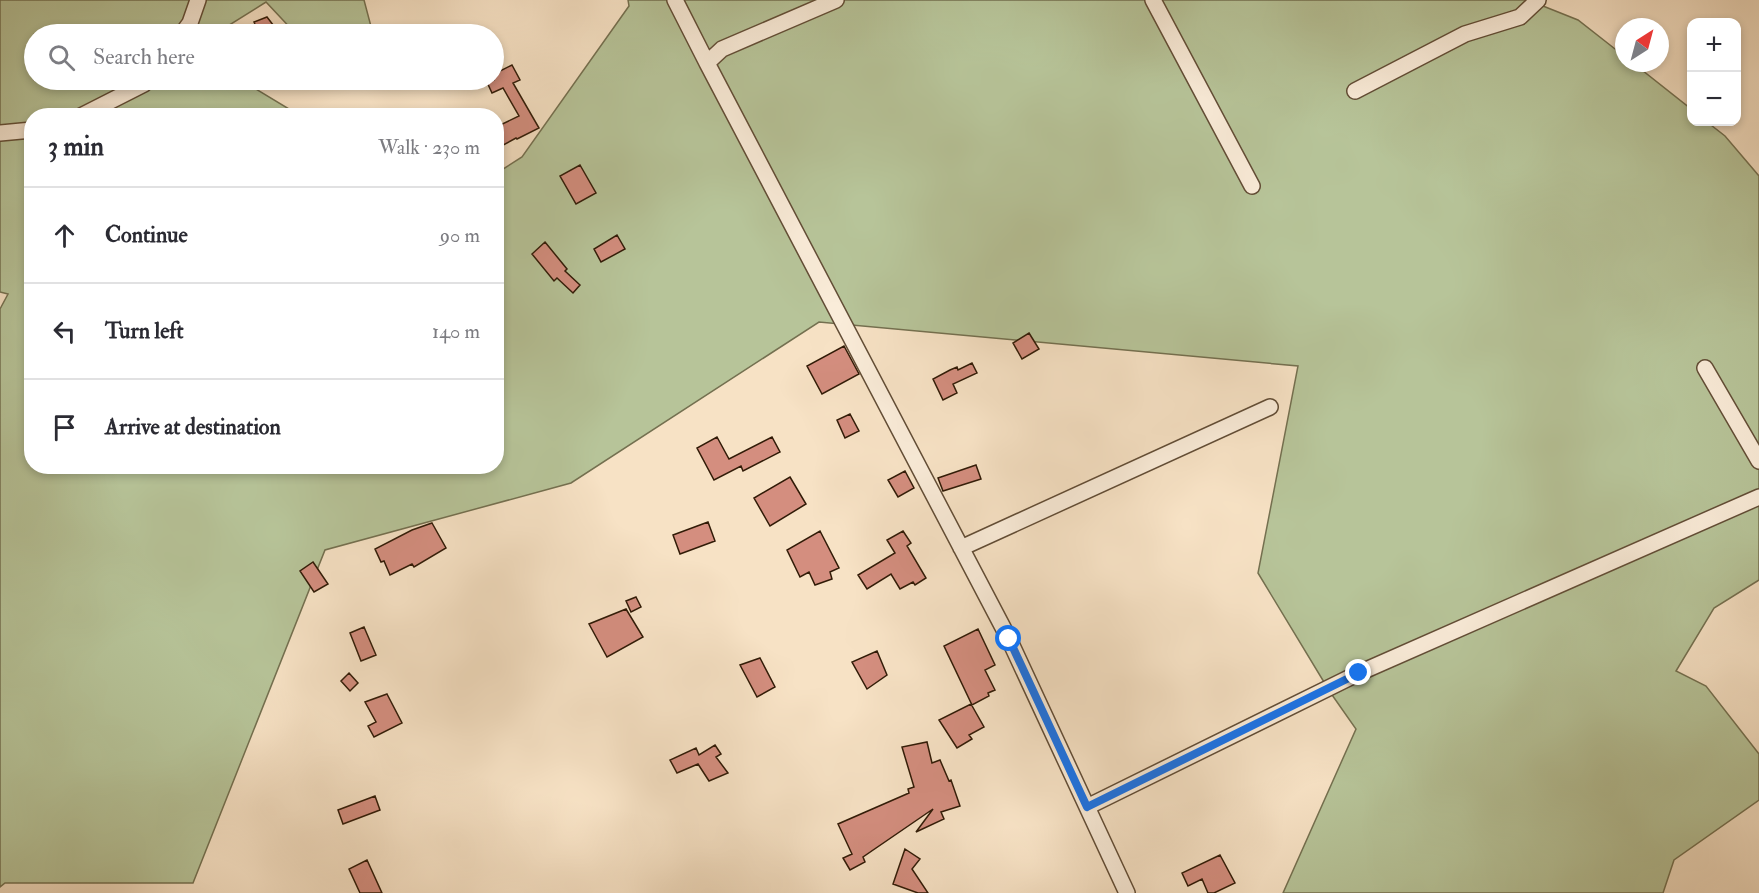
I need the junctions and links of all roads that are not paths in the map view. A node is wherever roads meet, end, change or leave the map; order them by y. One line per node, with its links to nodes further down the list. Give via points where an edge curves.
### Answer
1 (198, 0): 6 (street)
2 (675, 0): 7 (street)
3 (836, 0): 7 (street, via 722,49)
4 (1153, 0): 13 (street)
5 (1538, 0): 9 (street, via 1520,17 1465,34)
6 (189, 24)
7 (707, 63): 18 (street)
8 (132, 90): 10 (street)
9 (1355, 91)
10 (97, 108)
11 (24, 131): 12 (street)
12 (0, 133)
13 (1252, 186)
14 (1705, 368): 16 (street)
15 (1270, 407): 18 (street)
16 (1759, 461)
17 (1759, 497): 19 (street, via 1359,673)
18 (961, 548): 19 (street, via 1009,639)
19 (1087, 807): 20 (street)
20 (1128, 893)

